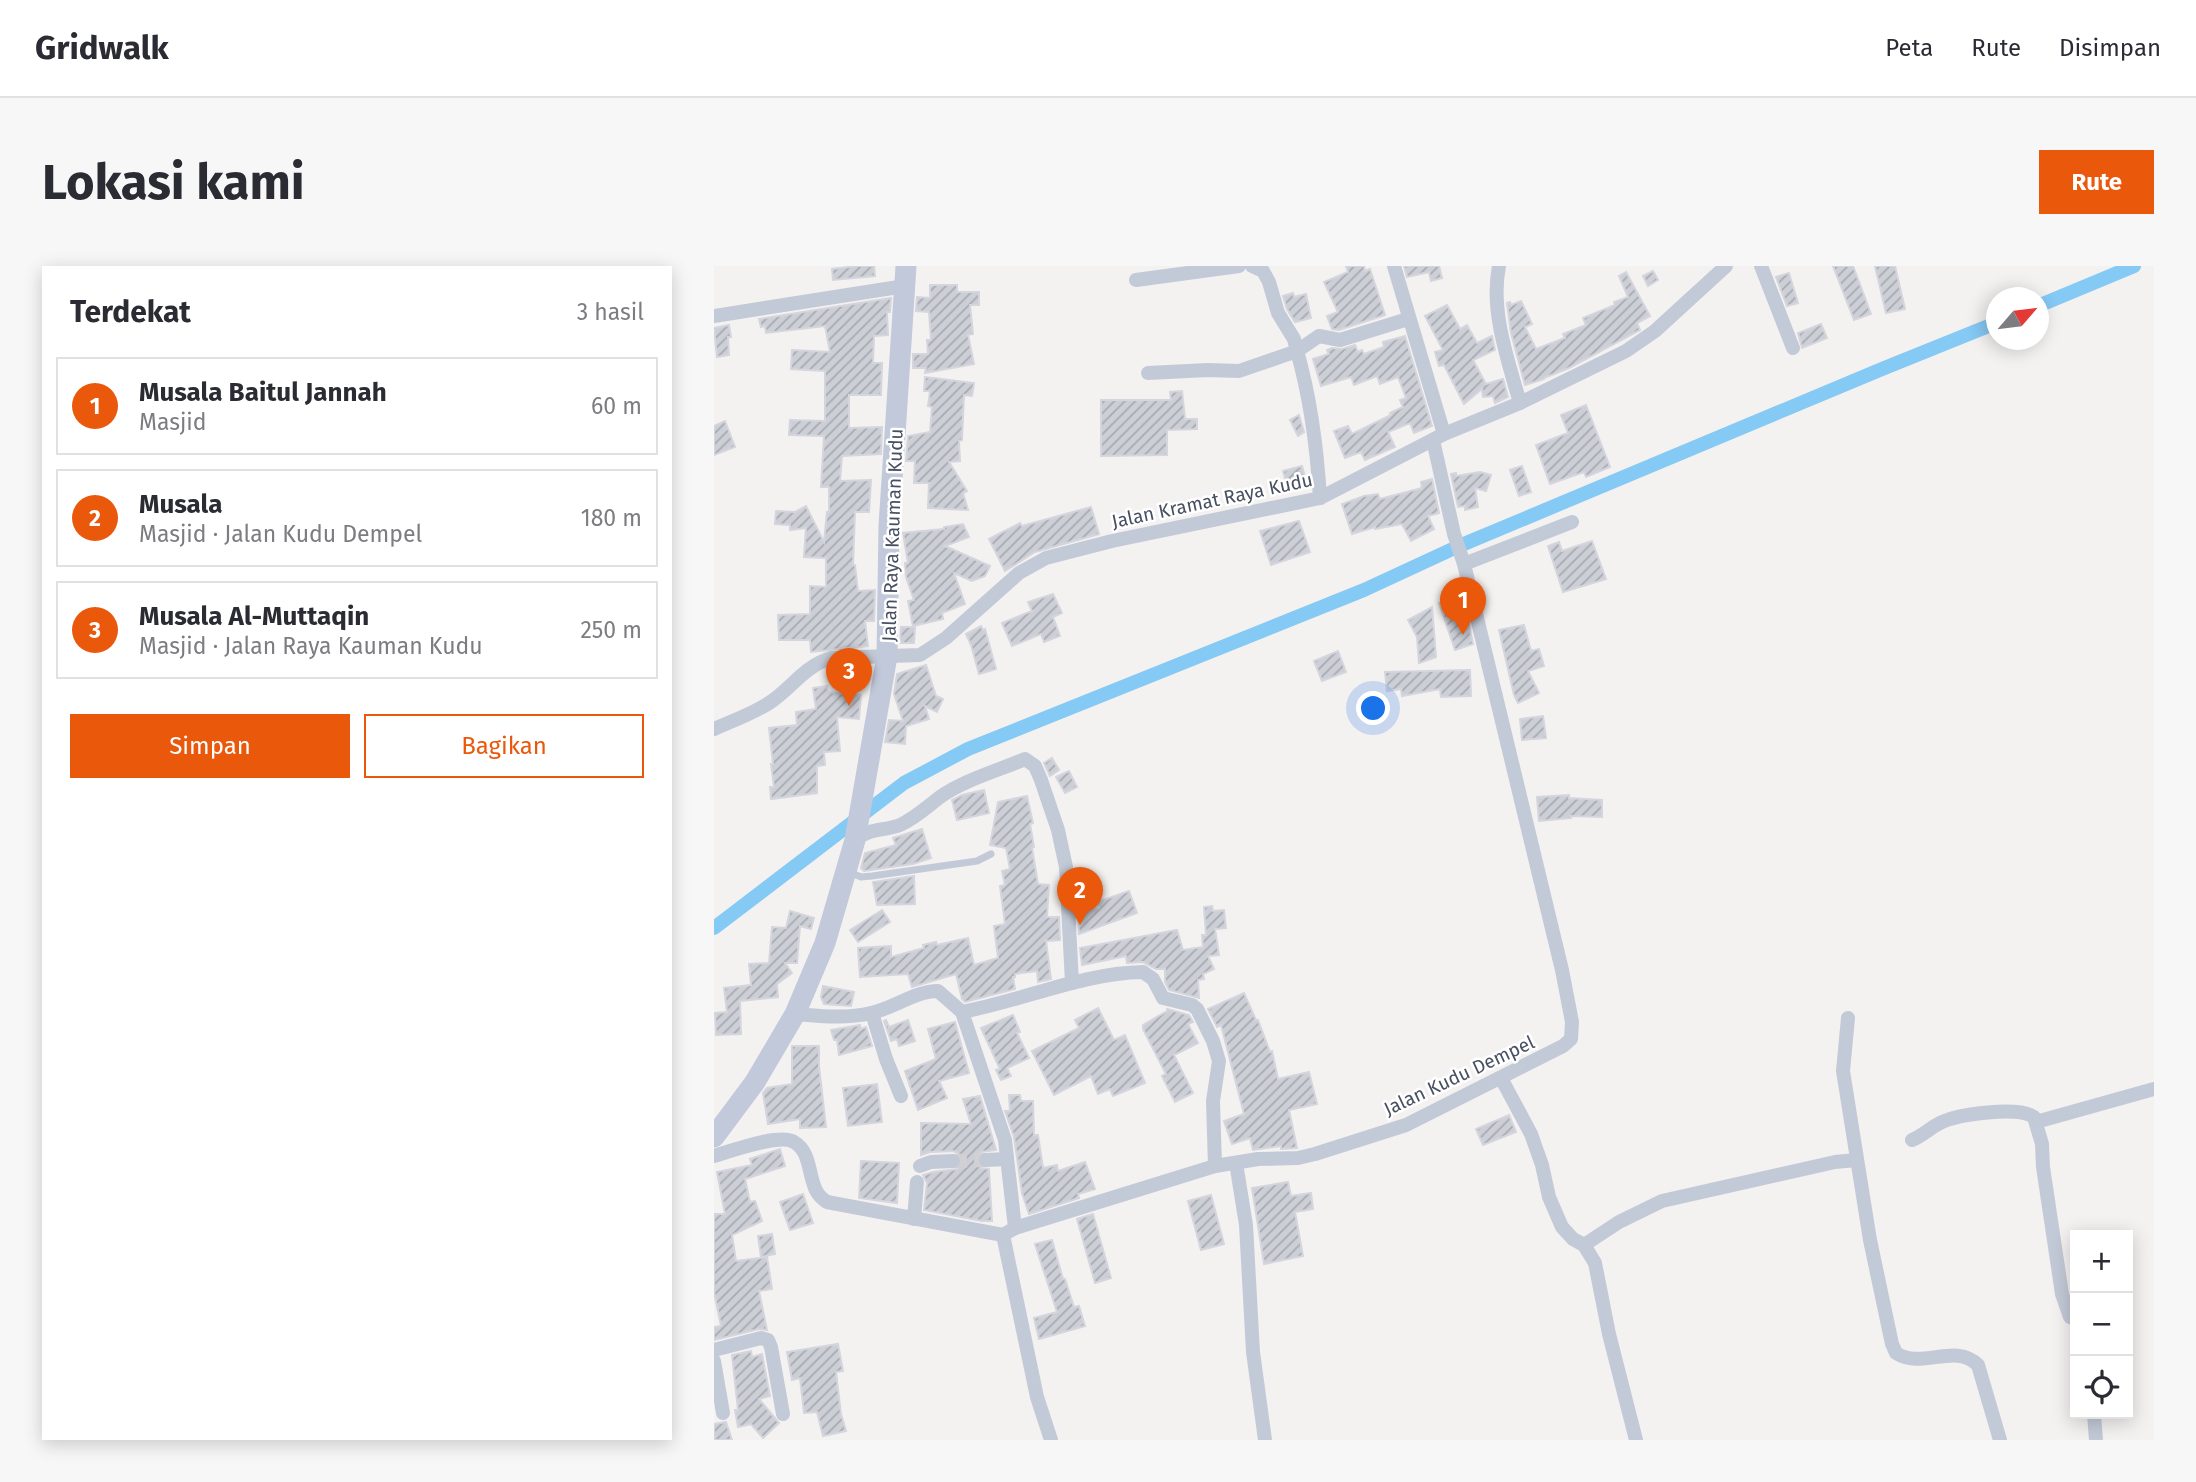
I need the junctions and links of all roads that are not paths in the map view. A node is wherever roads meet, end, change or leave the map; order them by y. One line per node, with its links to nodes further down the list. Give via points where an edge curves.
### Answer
1 (1239, 266): 8 (street)
2 (1252, 266): 12 (street, via 1263,271 1269,282)
3 (1394, 266): 10 (street)
4 (1499, 266): 14 (street, via 1498,308)
5 (1726, 266): 14 (street, Jalan Kramat Raya Kudu, via 1655,331 1626,351)
6 (1761, 266): 11 (street)
7 (905, 276): 9 (street); 19 (street, Jalan Raya Kauman Kudu, via 889,526)
8 (1136, 280)
9 (714, 316)
10 (1408, 319): 12 (street, via 1338,341 1319,336); 15 (street)
11 (1793, 348)
12 (1297, 351): 13 (street, via 1239,372); 16 (street, via 1317,445)
13 (1148, 373)
14 (1520, 403): 15 (street, Jalan Kramat Raya Kudu)
15 (1438, 437): 16 (street, Jalan Kramat Raya Kudu); 18 (street, via 1454,534)
16 (1320, 498): 19 (street, Jalan Kramat Raya Kudu, via 1046,558 1019,573 929,650 920,655)
17 (1572, 522): 18 (street)
18 (1463, 559): 29 (street, Jalan Kudu Dempel, via 1572,1022 1570,1038 1555,1051)
19 (887, 656): 20 (street, Jalan Kramat Raya Kudu, via 821,661 769,703); 21 (street, Jalan Raya Kauman Kudu)
20 (714, 729)
21 (855, 840): 23 (street); 24 (street, via 868,831 899,825 967,783 1025,760 1035,766 1066,867)
22 (991, 854): 23 (lane, via 977,861 872,876 861,877)
23 (846, 869): 27 (street, via 825,943)
24 (1072, 983): 25 (street); 42 (street, via 1143,972 1153,979 1163,998 1197,1009 1219,1061 1213,1101)
25 (962, 1012): 26 (street, via 938,990 925,990); 36 (street, via 1001,1126)
26 (872, 1013): 27 (street, via 849,1018); 31 (street)
27 (795, 1014): 33 (street, via 755,1082)
28 (1848, 1018): 38 (street, via 1843,1071)
29 (1501, 1078): 40 (street, Jalan Kudu Dempel, via 1406,1125 1315,1154); 46 (street, via 1531,1135 1562,1227)
30 (2154, 1089): 32 (street)
31 (901, 1096)
32 (2036, 1122): 34 (street, via 2018,1111 1972,1115 1942,1122); 47 (street, via 2062,1294)
33 (714, 1137)
34 (1912, 1140)
35 (714, 1156): 44 (street, via 780,1139 793,1140 808,1159 816,1191 827,1202)
36 (1007, 1159): 37 (street); 45 (street)
37 (986, 1160)
38 (1856, 1160): 46 (street, via 1662,1201); 56 (street, via 1896,1353 1914,1360 1971,1358 1978,1365)
39 (953, 1161): 41 (street)
40 (1236, 1163): 42 (street, Jalan Kudu Dempel); 54 (street)
41 (920, 1166)
42 (1215, 1166): 45 (street, Jalan Kudu Dempel)
43 (917, 1182): 44 (street)
44 (914, 1219): 45 (street)
45 (1009, 1232): 53 (street, via 1037,1397)
46 (1584, 1245): 55 (street, via 1595,1263)
47 (2070, 1317)
48 (714, 1350): 51 (street, via 761,1338 770,1342)
49 (714, 1361): 50 (street)
50 (723, 1413)
51 (783, 1414)
52 (2094, 1419): 57 (street)
53 (1051, 1440)
54 (1265, 1440)
55 (1636, 1440)
56 (2000, 1440)
57 (2096, 1440)

